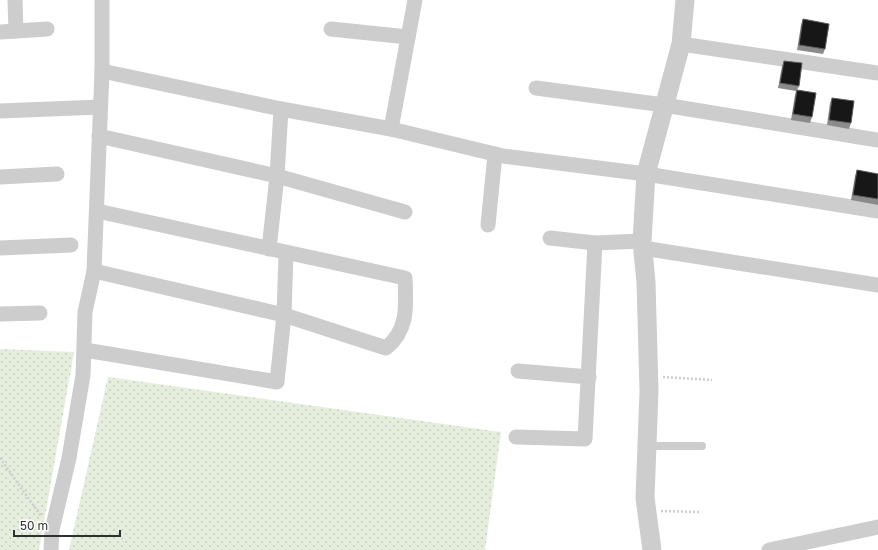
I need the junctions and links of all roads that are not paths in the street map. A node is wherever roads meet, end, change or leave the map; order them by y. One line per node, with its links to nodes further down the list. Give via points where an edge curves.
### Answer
1 (15, 0): 7 (street)
2 (102, 0): 11 (street)
3 (415, 0): 9 (street)
4 (685, 0): 10 (street)
5 (331, 28): 9 (street)
6 (47, 29): 7 (street)
7 (16, 31): 8 (street)
8 (0, 32)
9 (408, 37): 18 (street)
10 (681, 44): 12 (street); 14 (street)
11 (102, 71): 15 (street); 16 (street)
12 (878, 73)
13 (536, 88): 14 (street)
14 (664, 105): 20 (street); 23 (street)
15 (100, 107): 17 (street); 19 (street)
16 (281, 109): 18 (street); 24 (street)
17 (0, 111)
18 (391, 129): 21 (street)
19 (99, 136): 24 (street); 26 (street)
20 (878, 140)
21 (495, 154): 23 (street); 29 (street)
22 (57, 174): 25 (street)
23 (646, 174): 28 (street); 32 (street)
24 (277, 176): 27 (street); 35 (street)
25 (0, 177)
26 (96, 211): 35 (street); 37 (street)
27 (405, 212)
28 (878, 212)
29 (488, 225)
30 (550, 238): 31 (street)
31 (595, 243): 32 (street); 44 (street)
32 (642, 244): 38 (street); 46 (street, via 649,376)
33 (70, 245): 34 (street)
34 (0, 248)
35 (269, 249): 36 (street)
36 (286, 253): 41 (street); 41 (street, via 405,278 406,307 402,327 396,339 386,348)
37 (94, 271): 41 (street); 42 (street, via 85,312)
38 (878, 285)
39 (40, 313): 40 (street)
40 (0, 314)
41 (284, 315): 42 (street, via 277,382)
42 (85, 350): 49 (street, via 69,458 52,530)
43 (518, 371): 44 (street)
44 (589, 377): 45 (street, via 585,439)
45 (516, 437)
46 (647, 446): 47 (lane); 50 (street, via 645,498)
47 (702, 446)
48 (878, 527): 51 (street)
49 (51, 550)
50 (652, 550)
51 (769, 550)

